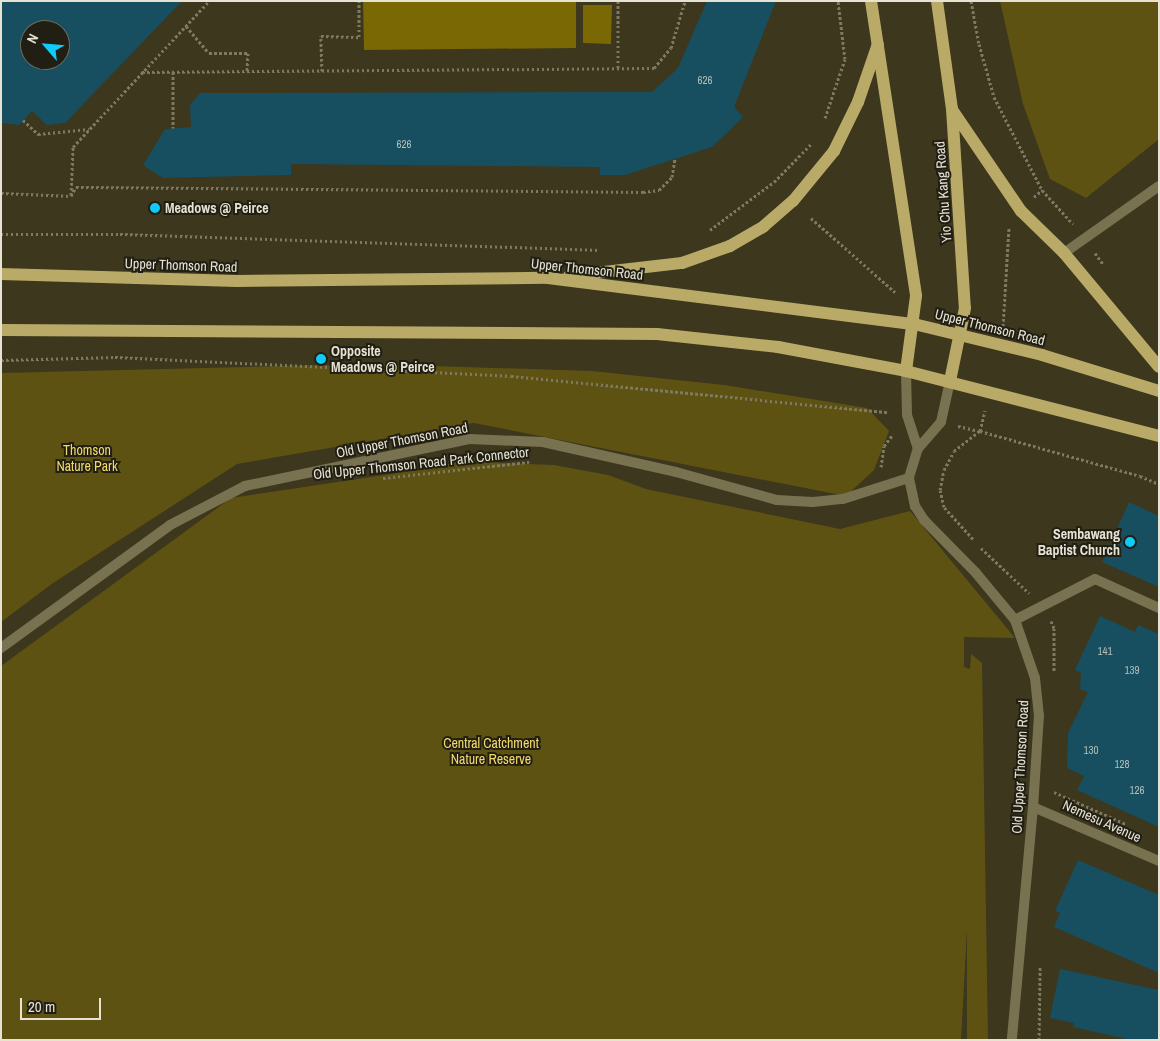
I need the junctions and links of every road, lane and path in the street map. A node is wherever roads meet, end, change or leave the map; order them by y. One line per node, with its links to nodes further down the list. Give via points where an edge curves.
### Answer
1 (209, 1): 9 (path)
2 (359, 1): 13 (path, via 359,37 322,36)
3 (618, 1): 11 (path)
4 (685, 1): 11 (path, via 672,48 654,68)
5 (838, 1): 18 (path, via 845,59)
6 (871, 1): 10 (main road)
7 (937, 1): 16 (main road, Yio Chu Kang Road)
8 (971, 1): 24 (path, via 994,97)
9 (186, 26): 12 (path, via 209,53 248,53); 14 (path)
10 (878, 44): 34 (main road, via 858,102 834,151 793,201 764,226 730,246 682,263); 37 (main road, via 916,296)
11 (618, 68): 13 (path)
12 (247, 71): 13 (path); 15 (path)
13 (322, 71)
14 (142, 72): 15 (path); 20 (path)
15 (173, 72): 19 (path)
16 (952, 109): 32 (main road, via 1015,203); 39 (main road, Yio Chu Kang Road, via 965,308)
17 (23, 120): 20 (path, via 38,134)
18 (825, 120)
19 (173, 128)
20 (89, 129): 26 (path, via 73,147)
21 (817, 137): 29 (path, via 774,182)
22 (675, 159): 26 (path, via 672,177 659,190 642,192 76,187)
23 (1159, 186): 32 (street)
24 (1042, 190)
25 (1, 194): 26 (path)
26 (71, 196)
27 (811, 218): 35 (path)
28 (1010, 221): 36 (path)
29 (706, 233)
30 (1, 234): 31 (path)
31 (603, 250)
32 (1064, 253): 41 (main road)
33 (1, 274): 34 (main road, Upper Thomson Road, via 237,282)
34 (548, 278): 37 (main road, Upper Thomson Road)
35 (895, 293)
36 (1005, 314)
37 (914, 324): 39 (main road, Upper Thomson Road); 42 (main road)
38 (1, 330): 42 (main road, via 658,334 778,347)
39 (961, 335): 43 (main road, Yio Chu Kang Road); 44 (main road, Upper Thomson Road)
40 (1, 360): 45 (path, via 114,357 510,376 782,400)
41 (1159, 366)
42 (906, 371): 43 (main road); 45 (street)
43 (950, 381): 47 (main road); 48 (street, Old Upper Thomson Road, via 941,422)
44 (1159, 391)
45 (907, 415): 48 (street)
46 (980, 431): 52 (path)
47 (1159, 436)
48 (918, 448): 50 (street, Old Upper Thomson Road)
49 (531, 462): 51 (path, Old Upper Thomson Road Park Connector)
50 (909, 478): 56 (street, Old Upper Thomson Road, via 915,506 924,520 976,572); 57 (street, Old Upper Thomson Road, via 843,499 813,502 777,500 676,472 543,442 469,439 245,486 170,525)
51 (372, 480)
52 (1159, 484)
53 (1159, 608): 56 (street, via 1095,579)
54 (1058, 614): 55 (path)
55 (1050, 618)
56 (1015, 620): 59 (street, Old Upper Thomson Road, via 1035,678 1039,716)
57 (1, 648)
58 (1054, 792): 60 (path)
59 (1033, 807): 61 (street, Nemesu Avenue); 62 (street, Old Upper Thomson Road)
60 (1133, 827)
61 (1159, 861)
62 (1012, 1040)

